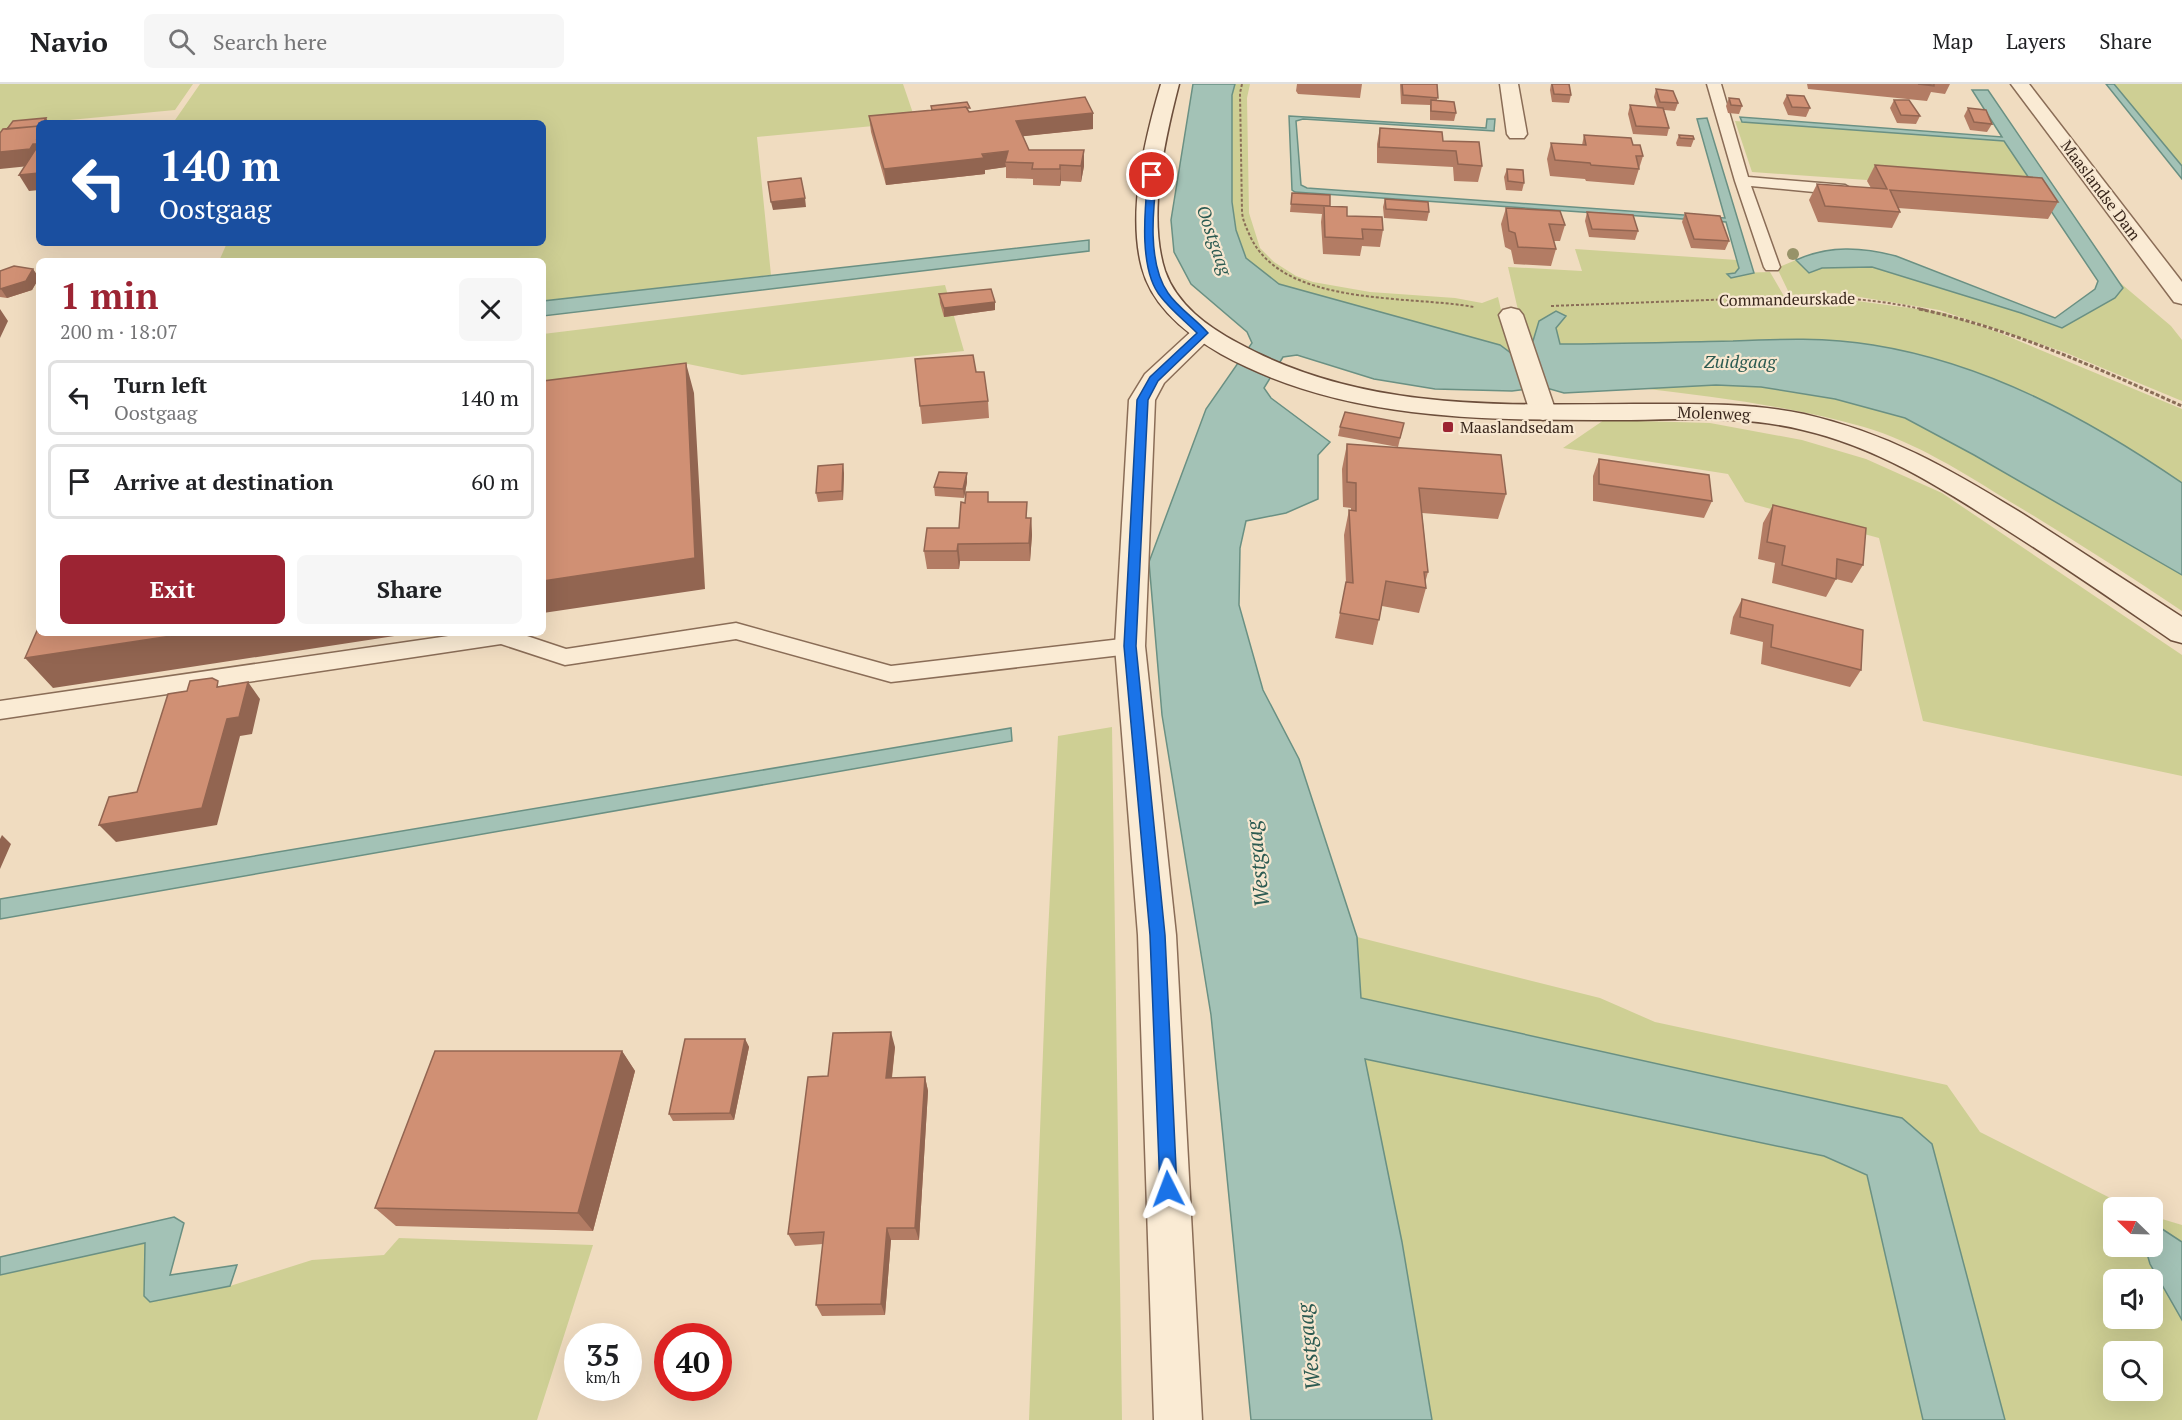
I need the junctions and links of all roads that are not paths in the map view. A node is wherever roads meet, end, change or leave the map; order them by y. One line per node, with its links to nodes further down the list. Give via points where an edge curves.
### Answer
1 (1170, 84): 11 (street, via 1161,113 1150,195 1152,265 1163,294)
2 (1509, 84): 5 (street)
3 (1714, 84): 6 (lane)
4 (2020, 84): 9 (street, Maaslandse Dam)
5 (1517, 134)
6 (1742, 181): 7 (lane); 8 (lane)
7 (1860, 191)
8 (1772, 267)
9 (2182, 297)
10 (1514, 326): 12 (street)
11 (1203, 333): 12 (street, Molenweg, via 1238,356 1296,380 1375,400 1430,408); 14 (street, via 1154,379 1142,400)
12 (1542, 408): 13 (street, Molenweg, via 1720,411 1825,427 1932,470)
13 (2182, 632)
14 (1130, 646): 15 (lane, via 891,674 736,631 565,657 502,636); 16 (street, via 1157,935)
15 (0, 710)
16 (1178, 1420)

